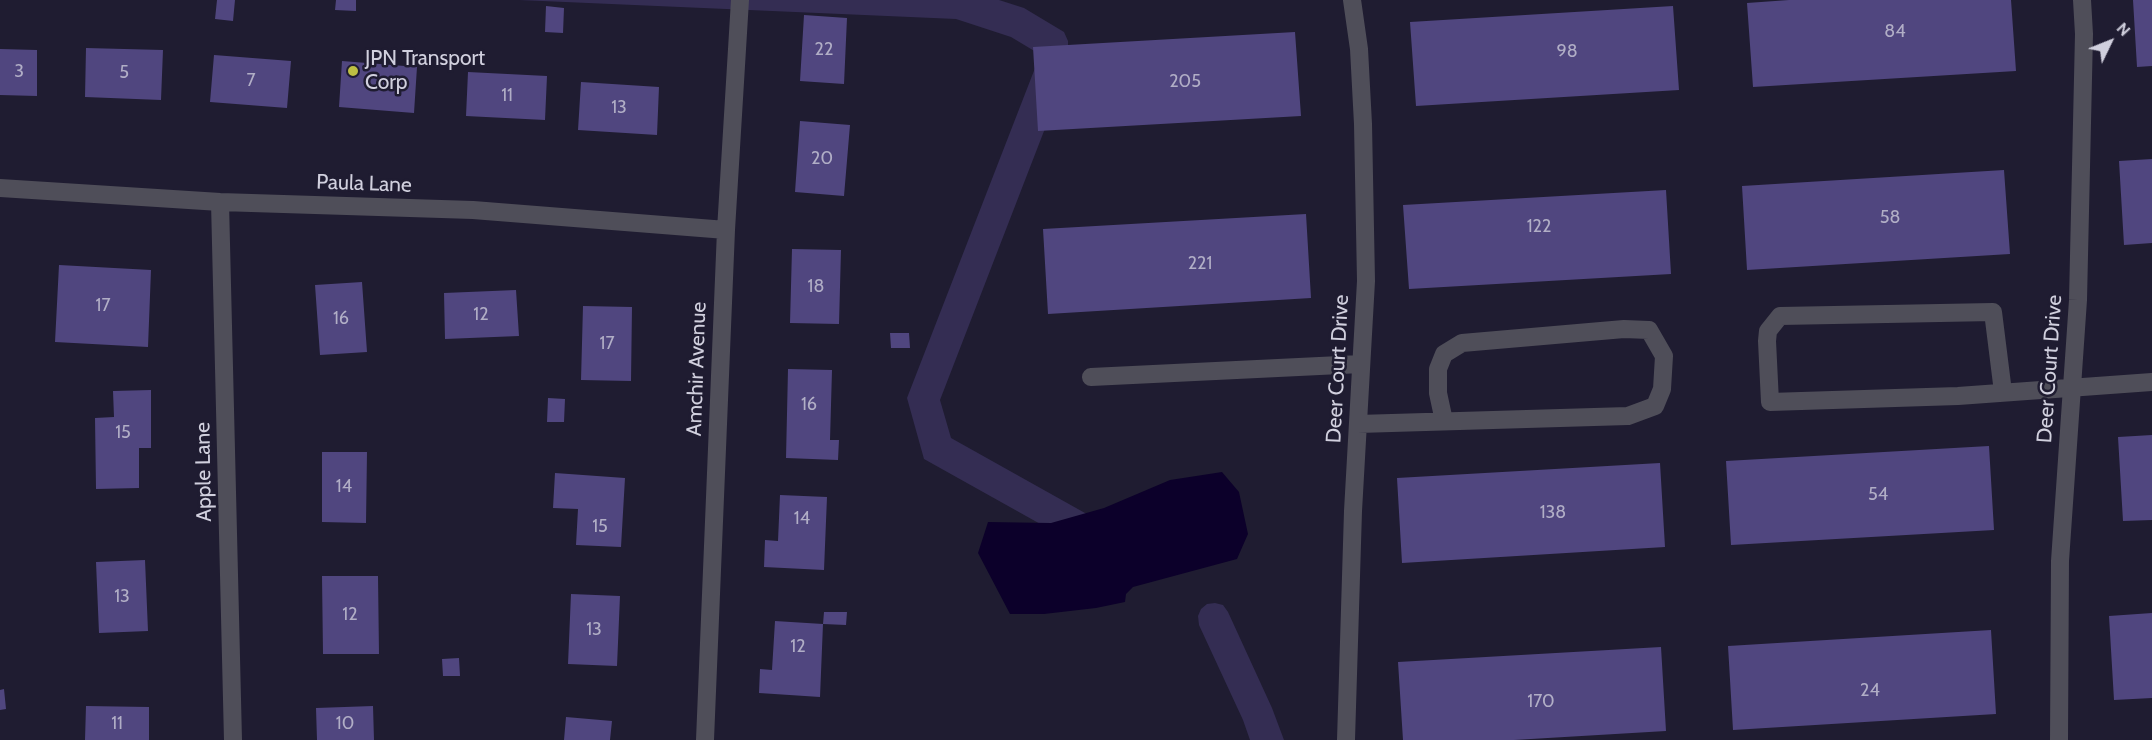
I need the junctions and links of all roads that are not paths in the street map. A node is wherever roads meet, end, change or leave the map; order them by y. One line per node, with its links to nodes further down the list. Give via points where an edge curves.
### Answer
1 (740, 0): 6 (street, Amchir Avenue)
2 (1352, 0): 7 (street, Deer Court Drive, via 1363,124 1366,281)
3 (2082, 0): 10 (street, Deer Court Drive, via 2078,300)
4 (0, 188): 5 (street, Paula Lane)
5 (220, 202): 6 (street, Paula Lane, via 473,210); 14 (street, Apple Lane)
6 (726, 230): 15 (street, Amchir Avenue)
7 (1361, 364): 8 (street); 13 (street, Deer Court Drive)
8 (1091, 378)
9 (2152, 382): 10 (street)
10 (2072, 387): 11 (street); 17 (street, Deer Court Drive, via 2060,561)
11 (2002, 392): 11 (street, via 1770,402 1768,331 1780,316 1994,312)
12 (1444, 421): 12 (street, via 1628,416 1655,406 1662,389 1664,356 1649,330 1462,343 1444,354 1438,369); 13 (street)
13 (1358, 424): 16 (street, Deer Court Drive)
14 (233, 740)
15 (705, 740)
16 (1346, 740)
17 (2060, 740)

